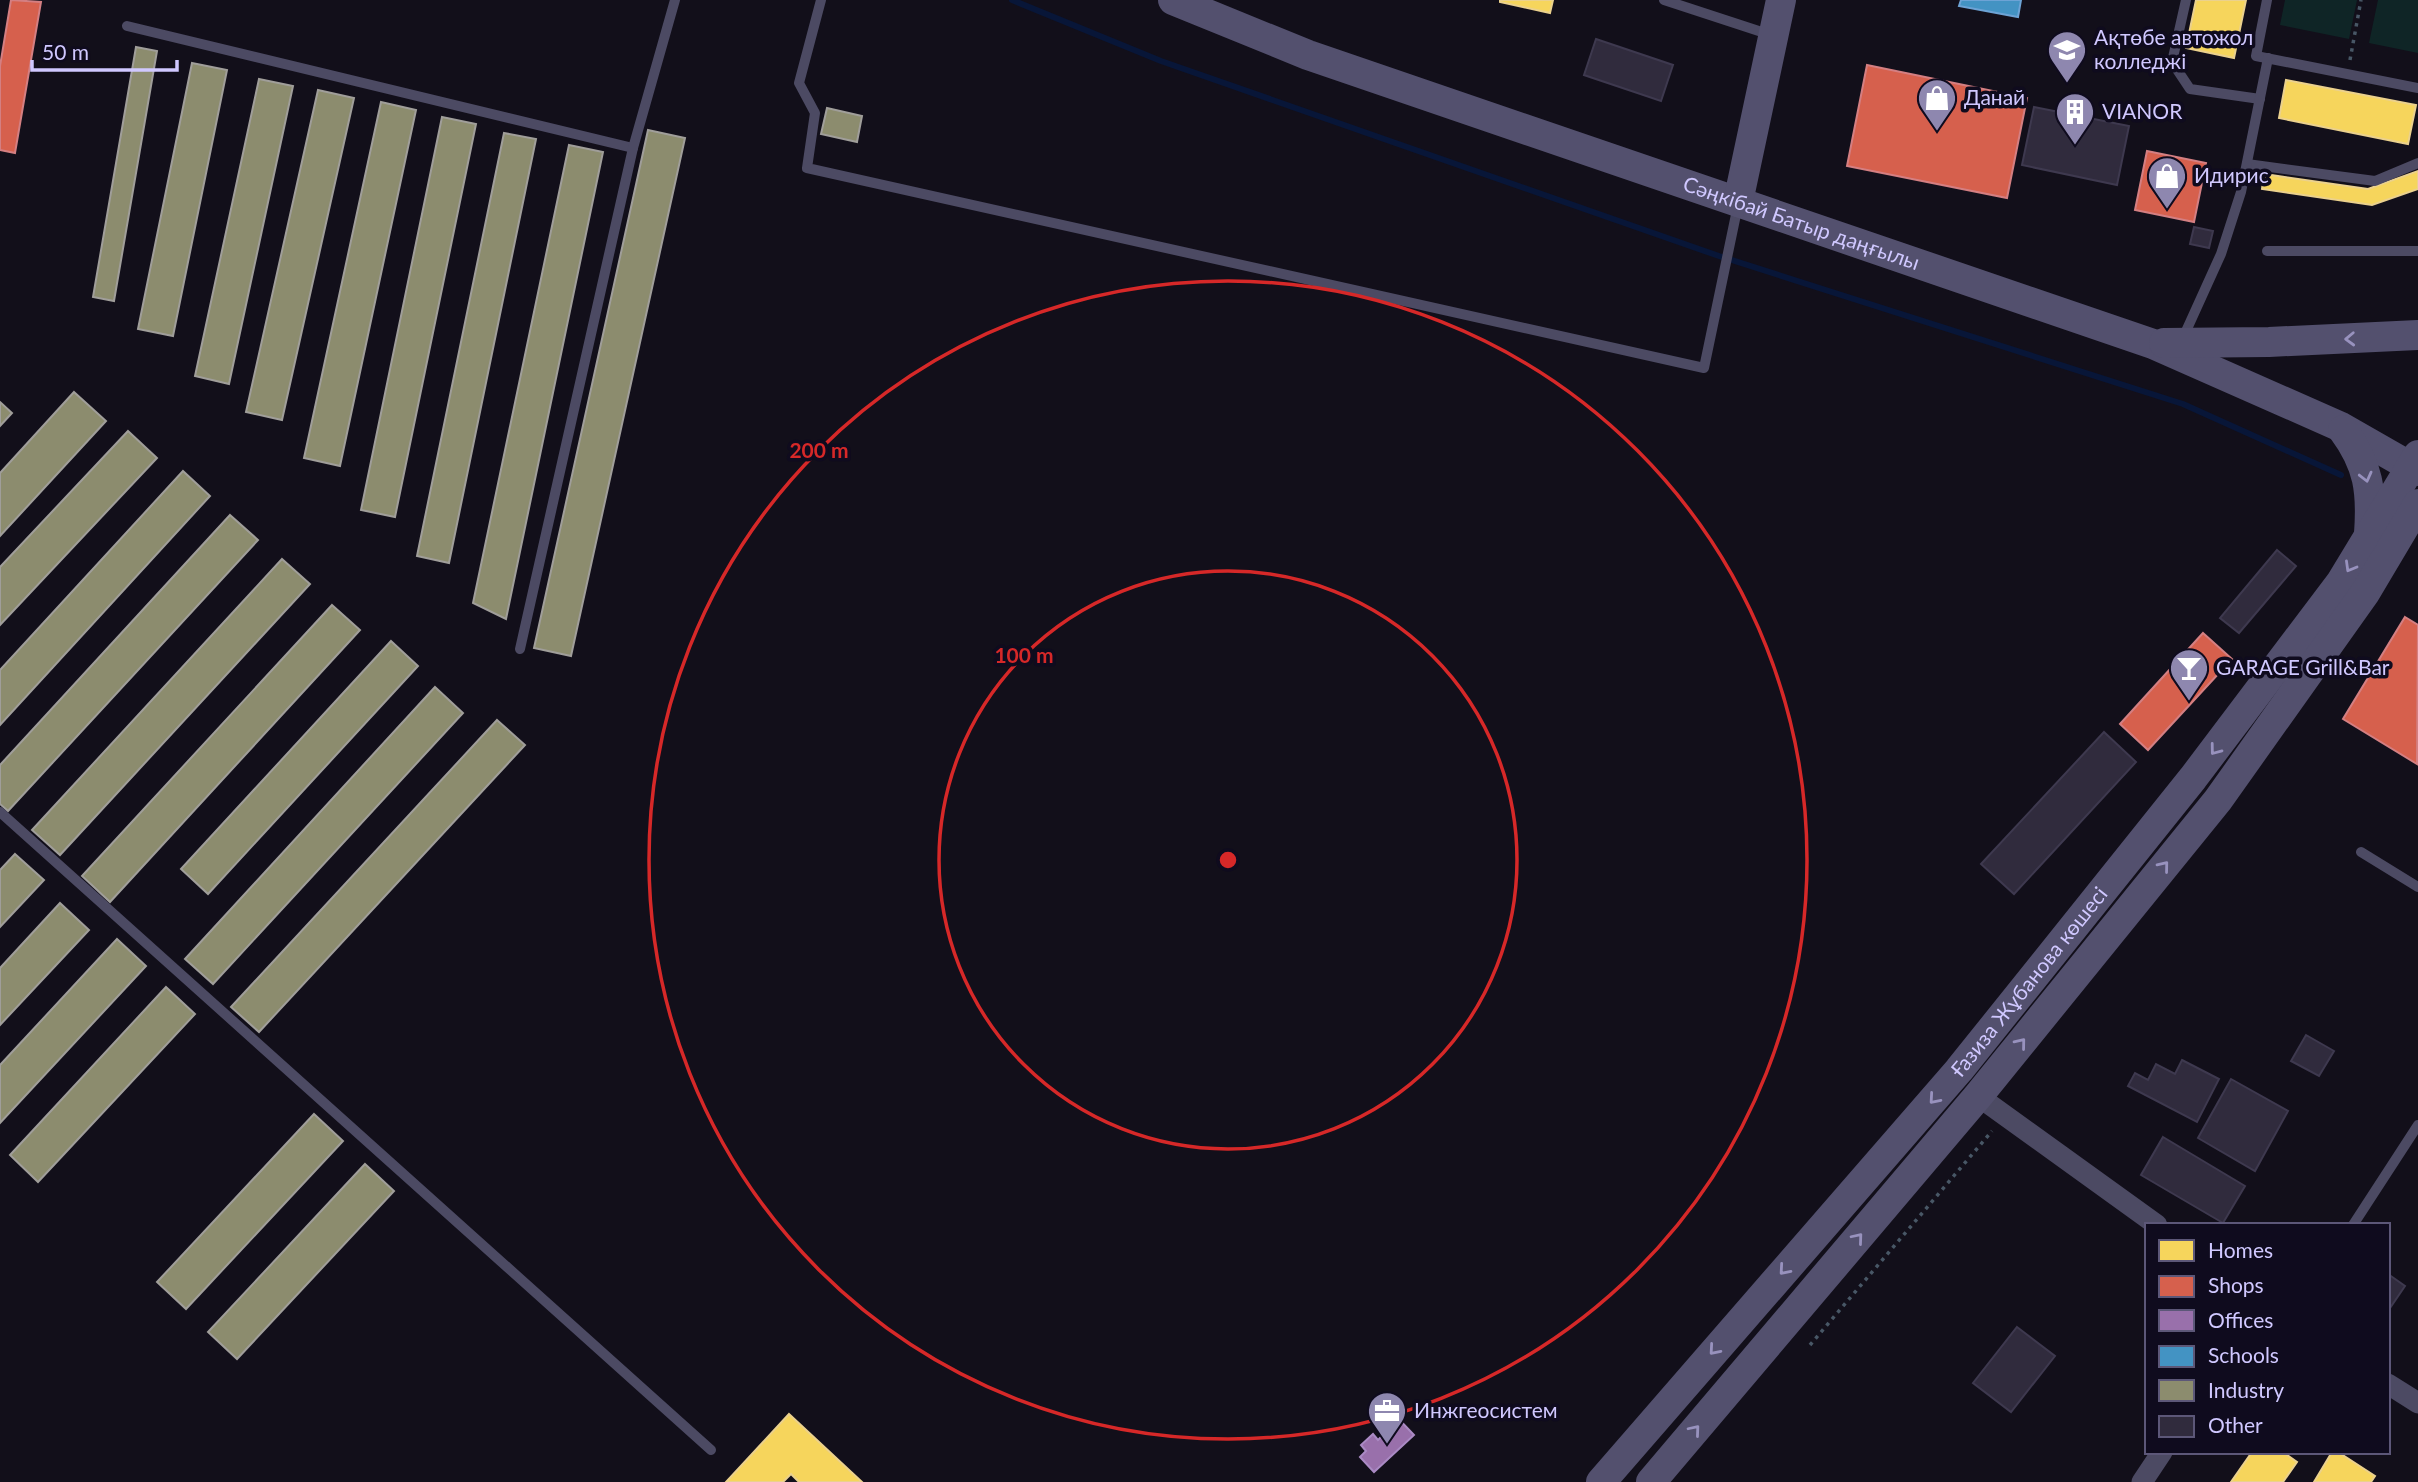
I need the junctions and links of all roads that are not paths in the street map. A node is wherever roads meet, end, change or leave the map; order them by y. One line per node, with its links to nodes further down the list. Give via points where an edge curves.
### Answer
1 (675, 0): 13 (lane)
2 (821, 0): 16 (lane, via 799,83 816,113 807,168 1704,368)
3 (1173, 0): 16 (street, Сәңкібай Батыр даңғылы, via 1308,55)
4 (1664, 0): 9 (lane)
5 (1781, 0): 9 (street)
6 (2186, 0): 12 (lane, via 2172,62 2190,89)
7 (2267, 0): 10 (lane, via 2256,56)
8 (127, 26): 13 (lane)
9 (1773, 36): 16 (street)
10 (2268, 58): 11 (lane); 12 (lane)
11 (2418, 88)
12 (2260, 99): 15 (lane)
13 (633, 149): 26 (lane)
14 (2418, 163): 15 (lane, via 2375,181)
15 (2247, 164): 20 (lane, via 2221,254)
16 (1738, 202): 20 (street, Сәңкібай Батыр даңғылы)
17 (2267, 251): 18 (lane)
18 (2418, 251)
19 (2418, 335): 20 (street, one-way to 20)
20 (2167, 343): 21 (street, Сәңкібай Батыр даңғылы)
21 (2341, 426): 22 (street, Сәңкібай Батыр даңғылы); 25 (street, one-way to 25, via 2358,449 2368,481)
22 (2415, 464): 25 (street, Ғазиза Жұбанова көшесі)
23 (2418, 504): 24 (street, Ғазиза Жұбанова көшесі)
24 (2408, 529): 28 (street, Ғазиза Жұбанова көшесі)
25 (2369, 534): 27 (street, Ғазиза Жұбанова көшесі, one-way to 27, via 2341,582)
26 (520, 649)
27 (2193, 778): 28 (street); 40 (street, Ғазиза Жұбанова көшесі, one-way to 40, via 1959,1070)
28 (2218, 800): 32 (street, Ғазиза Жұбанова көшесі, one-way to 28)
29 (0, 811): 38 (lane)
30 (2361, 852): 31 (lane)
31 (2418, 887)
32 (1978, 1096): 34 (street); 41 (street, Ғазиза Жұбанова көшесі, one-way to 32)
33 (2418, 1125): 35 (lane)
34 (2154, 1223)
35 (2354, 1223)
36 (2390, 1385): 37 (street)
37 (2418, 1403)
38 (711, 1450)
39 (2161, 1454): 42 (street)
40 (1601, 1482)
41 (1651, 1482)
42 (2141, 1482)

